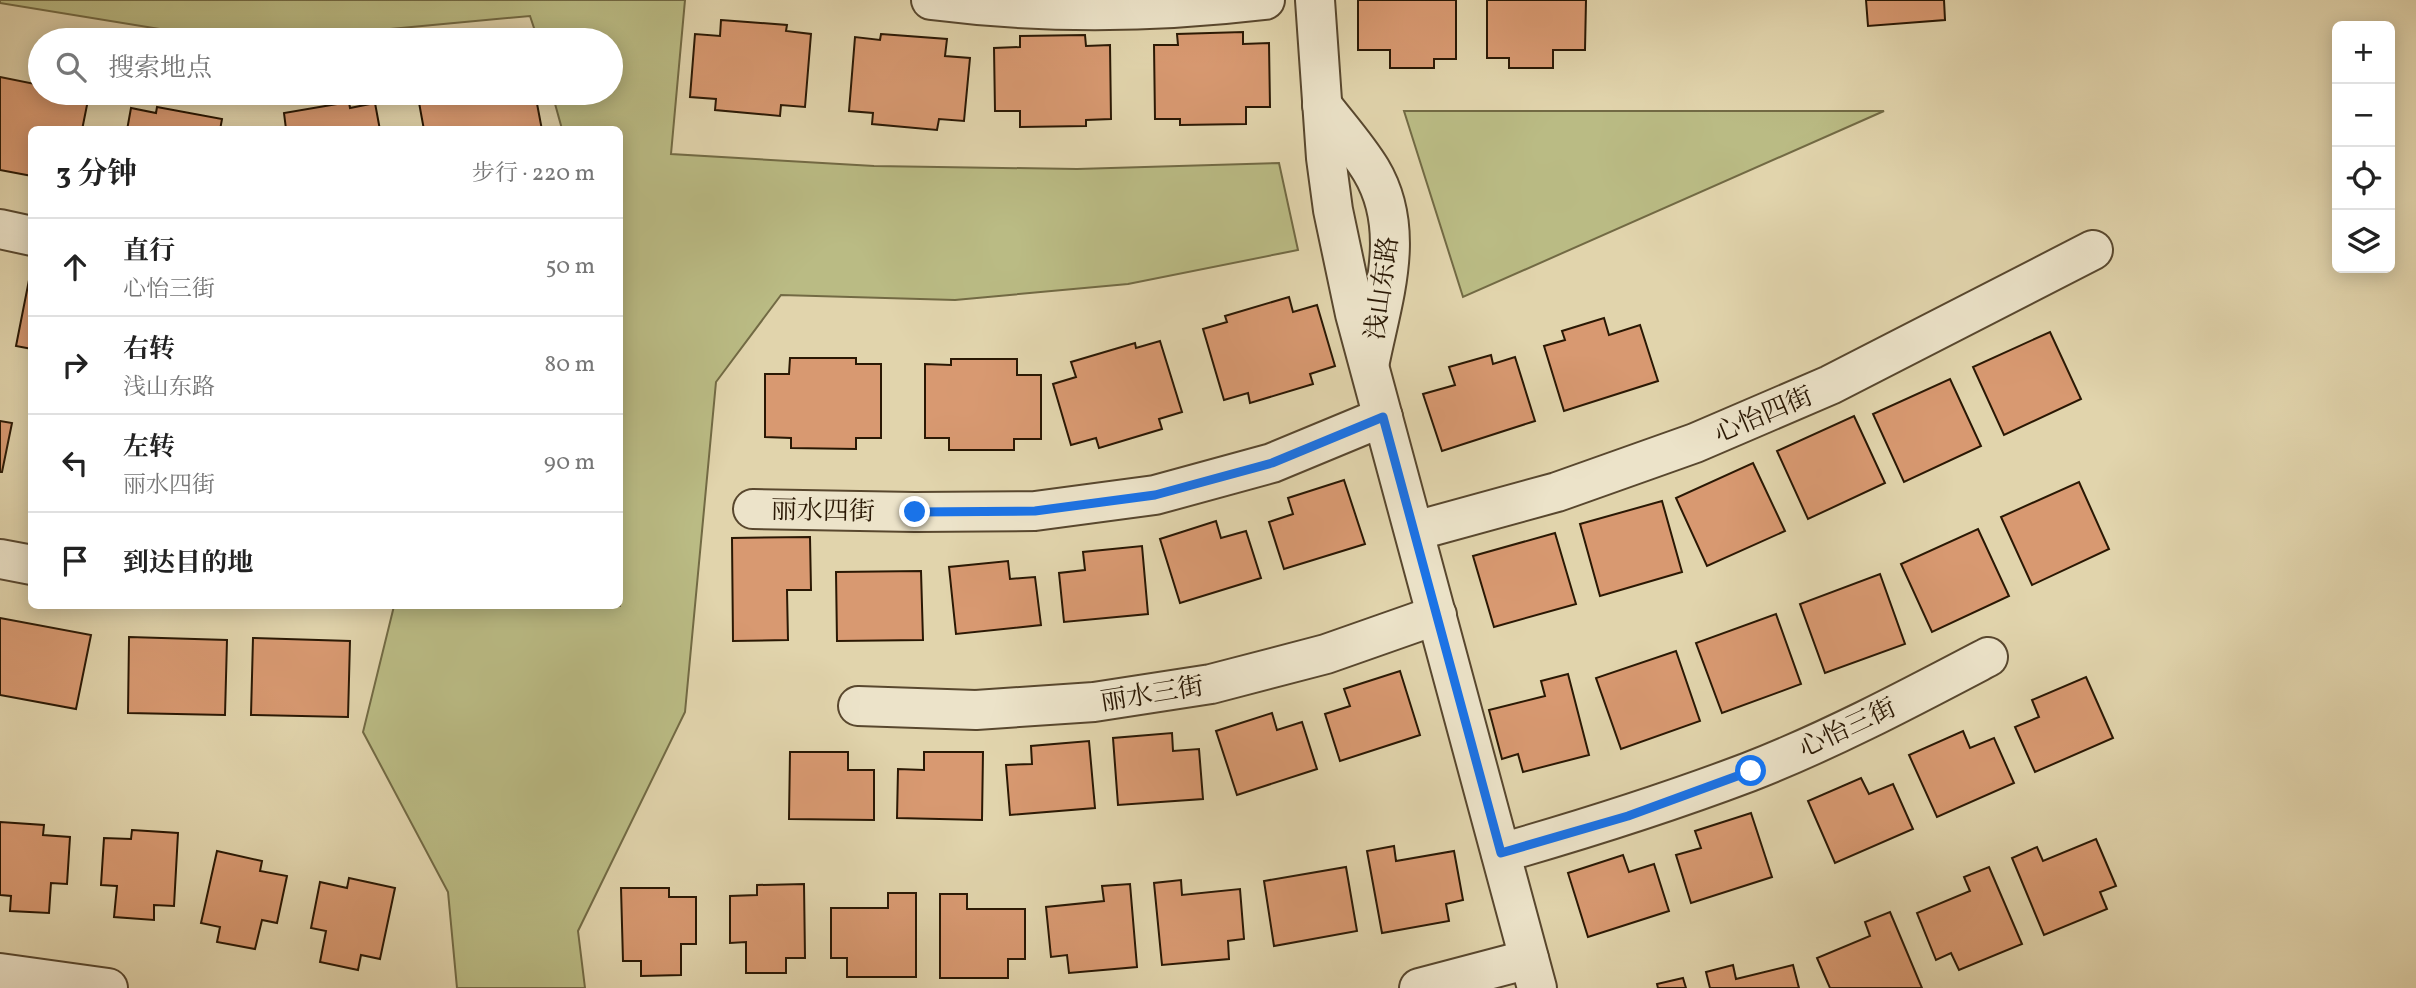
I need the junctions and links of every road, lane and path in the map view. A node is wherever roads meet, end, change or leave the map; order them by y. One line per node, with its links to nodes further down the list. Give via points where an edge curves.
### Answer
1 (931, 0): 2 (lane, via 1119,10)
2 (1265, 0)
3 (1315, 0): 4 (lane, 浅山东路)
4 (1322, 105): 8 (lane, 浅山东路, via 1333,210); 8 (lane, 浅山东路, via 1371,171 1390,222 1391,250)
5 (0, 229): 6 (lane)
6 (28, 235)
7 (2093, 250): 11 (lane, 心怡四街, via 1830,385 1695,443 1557,492)
8 (1369, 366): 9 (lane, 浅山东路)
9 (1383, 417): 10 (lane, 丽水四街, via 1272,463 1155,495 1035,511); 11 (lane, 浅山东路)
10 (753, 509)
11 (1415, 531): 14 (lane, 浅山东路)
12 (0, 559): 13 (lane)
13 (28, 564)
14 (1437, 615): 16 (lane, 丽水三街, via 1326,654 1211,684 1094,702 976,710); 17 (lane, 浅山东路)
15 (1989, 657): 17 (lane, 心怡三街, via 1872,718 1751,771 1628,816)
16 (858, 706)
17 (1501, 853): 19 (lane, 浅山东路)
18 (0, 973): 20 (lane)
19 (1533, 974): 21 (lane)
20 (108, 988)
21 (1419, 988)

